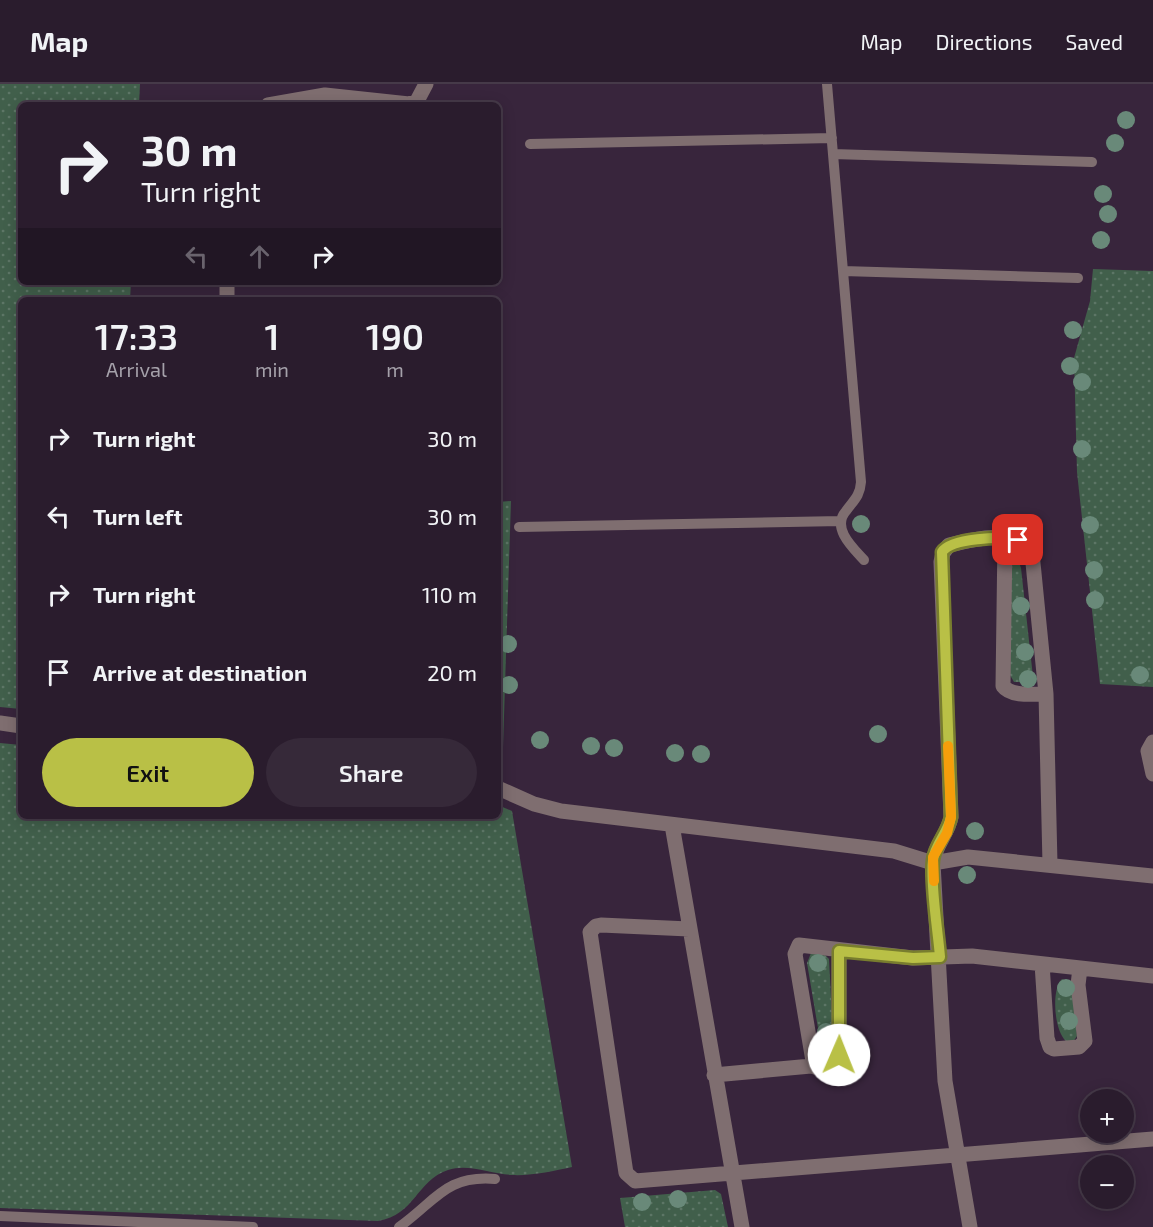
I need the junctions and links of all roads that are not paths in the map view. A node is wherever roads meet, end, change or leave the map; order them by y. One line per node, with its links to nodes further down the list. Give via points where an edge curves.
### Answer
1 (426, 84): 5 (street)
2 (827, 84): 6 (lane)
3 (285, 102): 4 (street, via 325,95)
4 (390, 102)
5 (414, 102)
6 (832, 138): 7 (lane); 8 (lane)
7 (530, 144)
8 (833, 154): 9 (lane); 10 (lane)
9 (1092, 162)
10 (843, 271): 11 (lane); 12 (lane, via 861,482 858,498)
11 (1078, 278)
12 (841, 521): 13 (lane); 15 (lane, via 844,535)
13 (519, 527)
14 (1005, 538): 16 (street, via 1023,542 1032,553); 16 (street, via 1003,686 1013,693); 25 (street, via 949,545 942,552 951,817)
15 (864, 560)
16 (1046, 694): 26 (street)
17 (0, 723): 18 (street)
18 (18, 726)
19 (1153, 742): 20 (street, via 1148,751)
20 (1153, 774)
21 (501, 781): 23 (street)
22 (501, 789): 23 (street)
23 (517, 794): 24 (street, via 554,810)
24 (672, 825): 25 (street, via 902,852); 28 (street)
25 (933, 863): 26 (street, via 968,857); 30 (street)
26 (1050, 864): 27 (street)
27 (1153, 876)
28 (689, 929): 35 (street); 38 (street, via 601,925 590,932 626,1173 641,1182)
29 (839, 951): 30 (street); 34 (street, via 839,1055 833,1064); 34 (street, via 803,944 795,950)
30 (940, 957): 31 (street, via 972,956); 37 (street, via 944,1072)
31 (1042, 964): 32 (street); 32 (street, via 1047,1038 1054,1049 1079,1047 1085,1041 1078,985)
32 (1080, 968): 33 (street)
33 (1153, 976)
34 (814, 1067): 35 (street)
35 (714, 1075): 38 (street)
36 (1153, 1139): 37 (street)
37 (957, 1154): 38 (street); 44 (street)
38 (732, 1174): 43 (street)
39 (495, 1179): 42 (lane, via 454,1183)
40 (0, 1216): 41 (lane)
41 (253, 1227)
42 (399, 1227)
43 (742, 1227)
44 (970, 1227)

